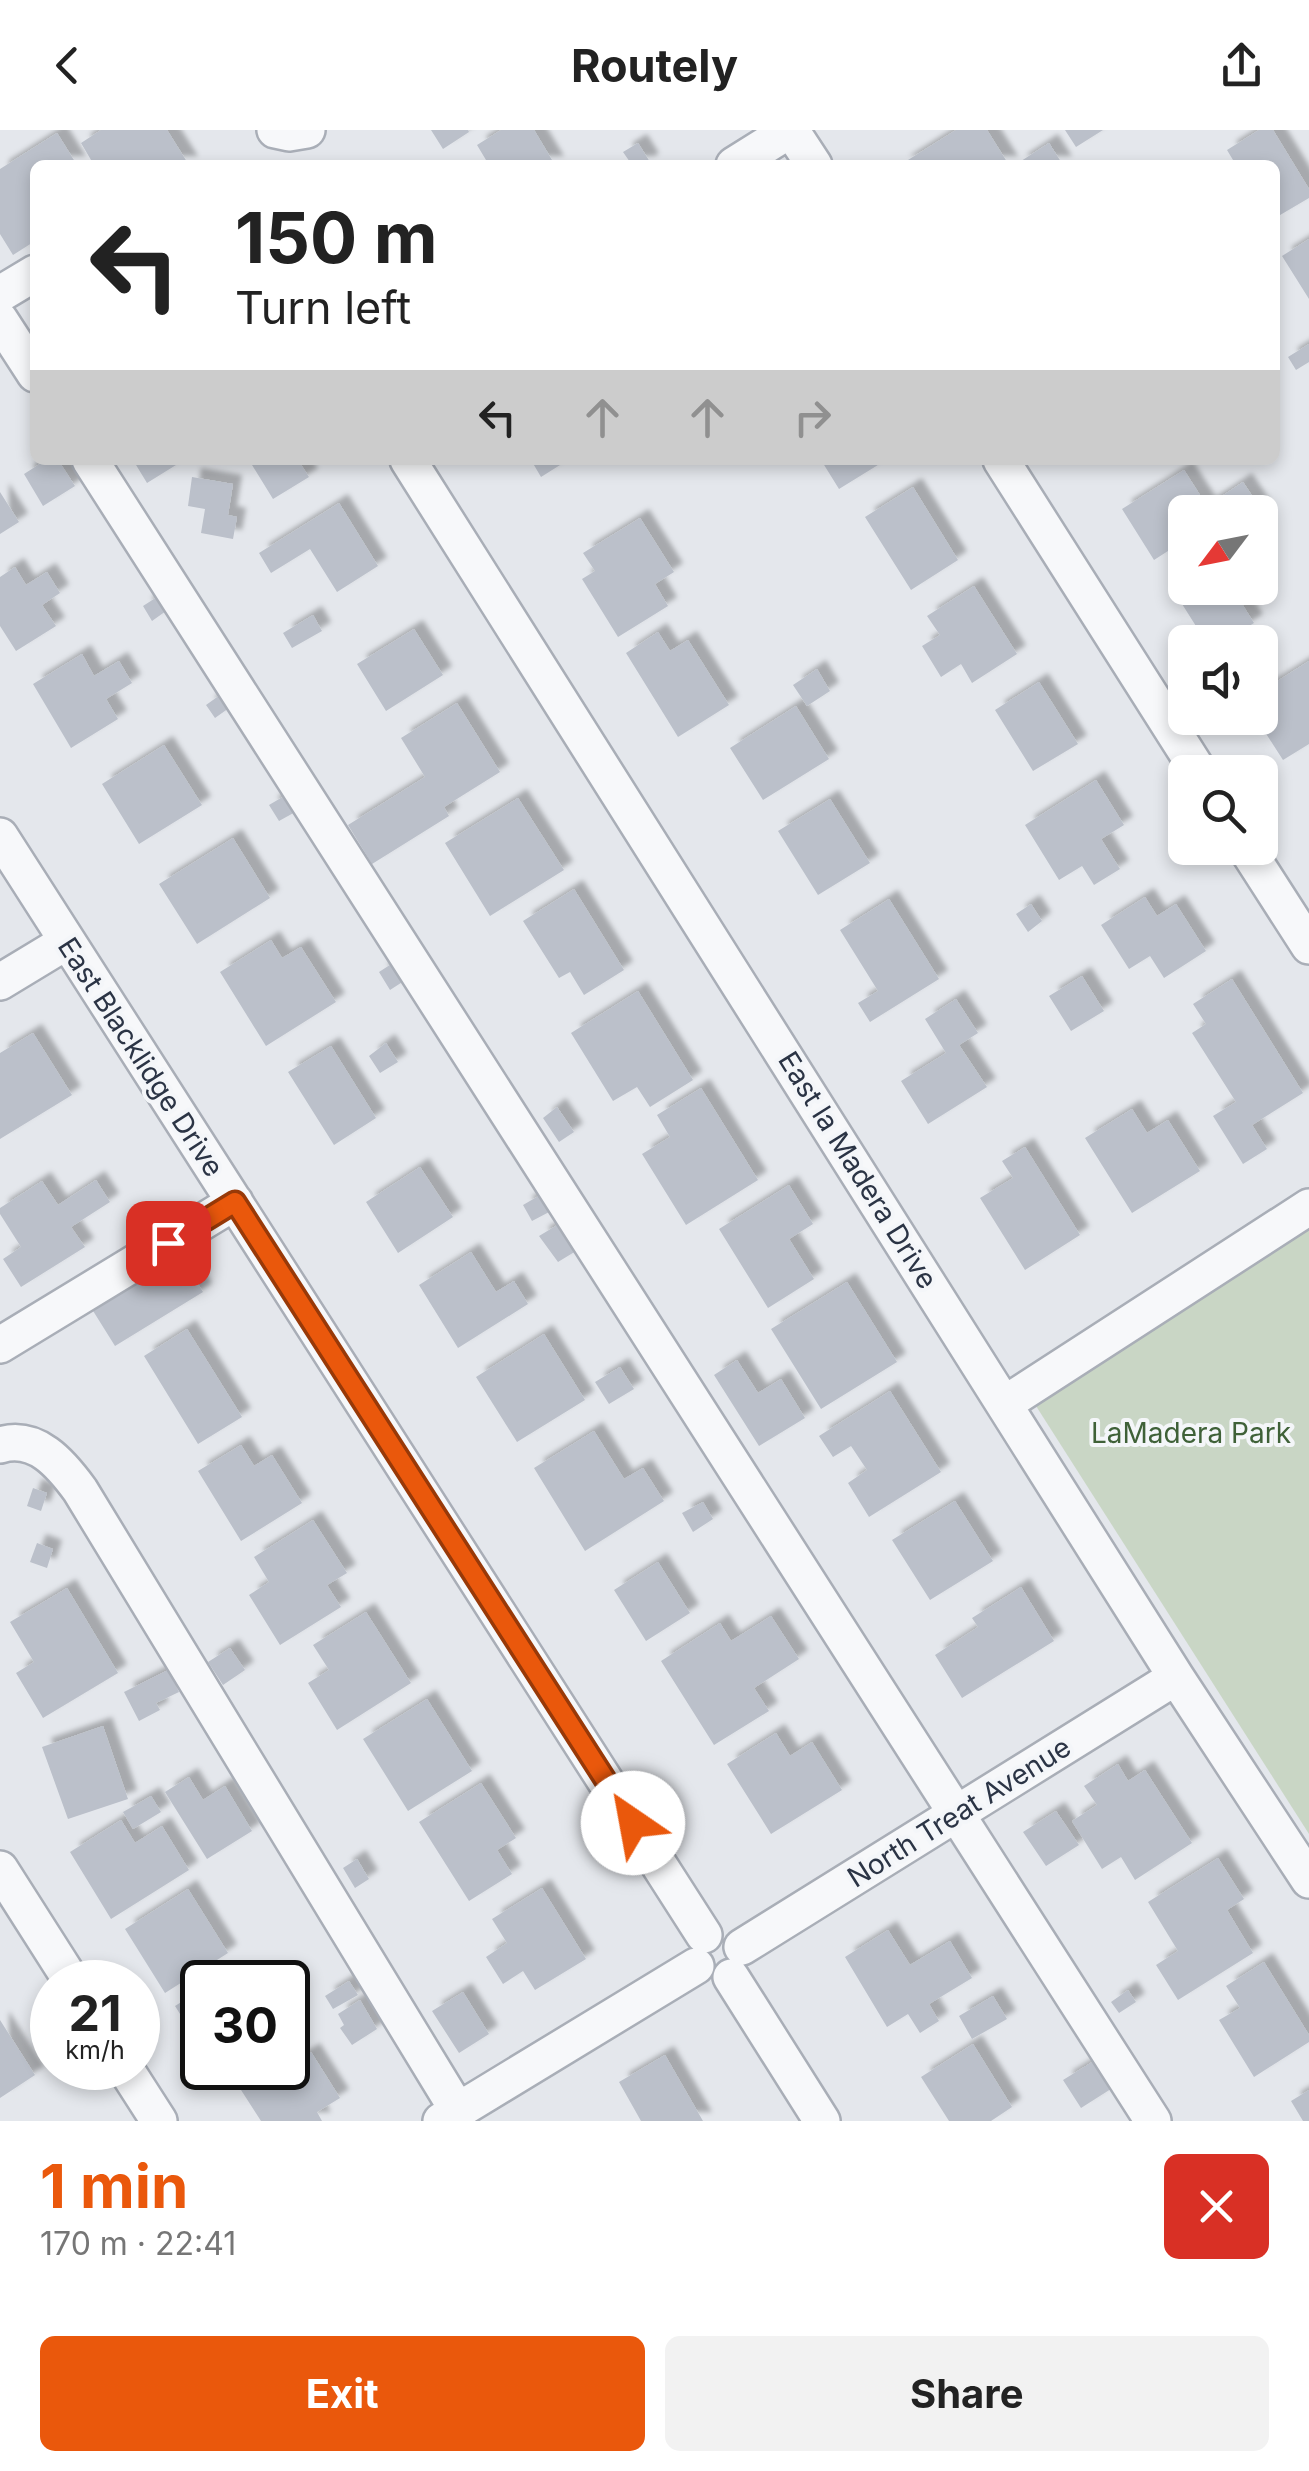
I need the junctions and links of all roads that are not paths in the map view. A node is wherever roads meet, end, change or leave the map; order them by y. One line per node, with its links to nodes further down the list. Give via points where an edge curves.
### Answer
1 (275, 130): 2 (street)
2 (307, 130)
3 (791, 130): 4 (street); 5 (street)
4 (742, 160)
5 (811, 160)
6 (30, 276): 7 (street)
7 (0, 294)
8 (0, 320): 9 (street)
9 (30, 366)
10 (93, 465): 25 (street)
11 (411, 465): 22 (street, East la Madera Drive)
12 (1004, 465): 13 (street)
13 (1188, 755)
14 (0, 836): 16 (street, East Blacklidge Drive)
15 (1257, 865): 17 (street)
16 (66, 942): 18 (street); 19 (street, East Blacklidge Drive)
17 (1309, 946)
18 (0, 982)
19 (235, 1202): 21 (street); 28 (street, East Blacklidge Drive)
20 (1309, 1207): 22 (street)
21 (0, 1345)
22 (1006, 1403): 24 (street, East la Madera Drive)
23 (0, 1445): 32 (street, via 13,1441 43,1452 80,1490)
24 (1176, 1678): 25 (street, North Treat Avenue); 27 (street, East la Madera Drive)
25 (957, 1813): 30 (street, North Treat Avenue); 35 (street)
26 (0, 1869): 29 (street)
27 (1309, 1880)
28 (700, 1950): 30 (street, via 707,1978 723,1980); 32 (street)
29 (58, 1960)
30 (736, 1962): 34 (street)
31 (139, 2090): 33 (street)
32 (473, 2112)
33 (159, 2121)
34 (822, 2121)
35 (1153, 2121)

